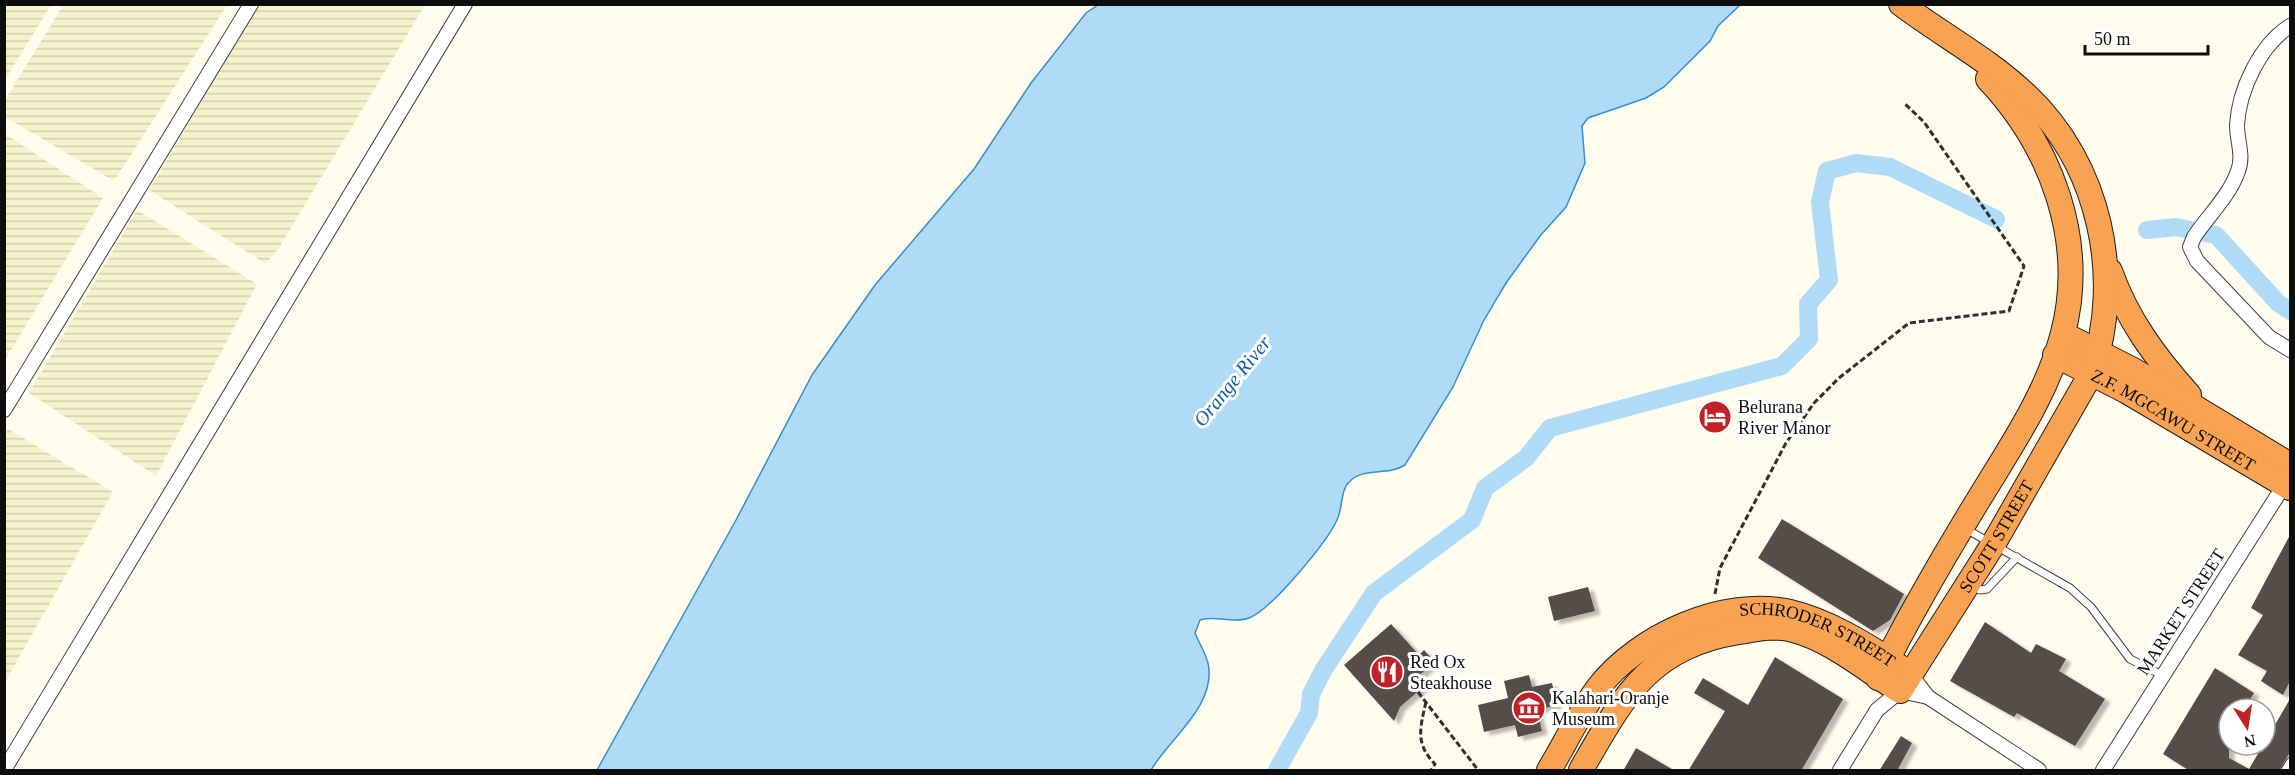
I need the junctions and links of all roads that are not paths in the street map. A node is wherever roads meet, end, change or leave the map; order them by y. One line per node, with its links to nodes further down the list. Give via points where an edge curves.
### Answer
1 (251, 4): 10 (street)
2 (465, 4): 23 (street)
3 (1901, 4): 5 (highway)
4 (2290, 26): 8 (street, via 2270,43 2250,78 2239,112 2241,164 2234,182 2206,218 2190,247 2197,261 2269,337)
5 (1943, 35): 6 (highway, via 1964,46 2026,95 2058,131 2091,194); 7 (highway, SCOTT STREET, via 2002,94 2043,154 2056,188 2067,235 2069,288)
6 (2104, 256): 9 (highway, via 2106,287); 11 (highway, via 2141,336)
7 (2059, 344): 9 (highway, Z.F. MGCAWU STREET); 13 (highway, SCOTT STREET, via 2021,428)
8 (2290, 350)
9 (2095, 362): 11 (highway, Z.F. MGCAWU STREET); 12 (highway, Z.F. MGCAWU STREET); 14 (highway, SCOTT STREET)
10 (4, 410)
11 (2205, 412): 12 (highway, Z.F. MGCAWU STREET)
12 (2289, 478): 18 (street, MARKET STREET)
13 (1962, 527): 14 (lane); 17 (highway, SCOTT STREET)
14 (1994, 543): 15 (lane); 16 (highway, SCOTT STREET)
15 (2017, 557): 16 (lane, via 1986,590); 18 (lane, via 2070,588 2091,607 2130,659)
16 (1968, 583): 19 (highway, SCOTT STREET)
17 (1883, 668): 19 (highway, SCHRODER STREET); 21 (street, SCOTT STREET); 24 (highway, SCHRODER STREET, via 1825,626 1789,612 1764,609 1700,619 1642,646 1619,664 1597,689); 25 (highway, SCHRODER STREET, via 1792,629 1755,629 1704,640 1679,651 1638,680 1619,704)
18 (2162, 675): 28 (street, MARKET STREET)
19 (1905, 682): 20 (street, SCHRODER STREET); 20 (street, SCHRODER STREET); 21 (street, SCOTT STREET)
20 (1928, 697): 27 (street)
21 (1877, 710): 26 (street, SCOTT STREET)
22 (2290, 762): 29 (lane)
23 (8, 769)
24 (1549, 771)
25 (1581, 771)
26 (1839, 771)
27 (2039, 771)
28 (2103, 771)
29 (2285, 771)

